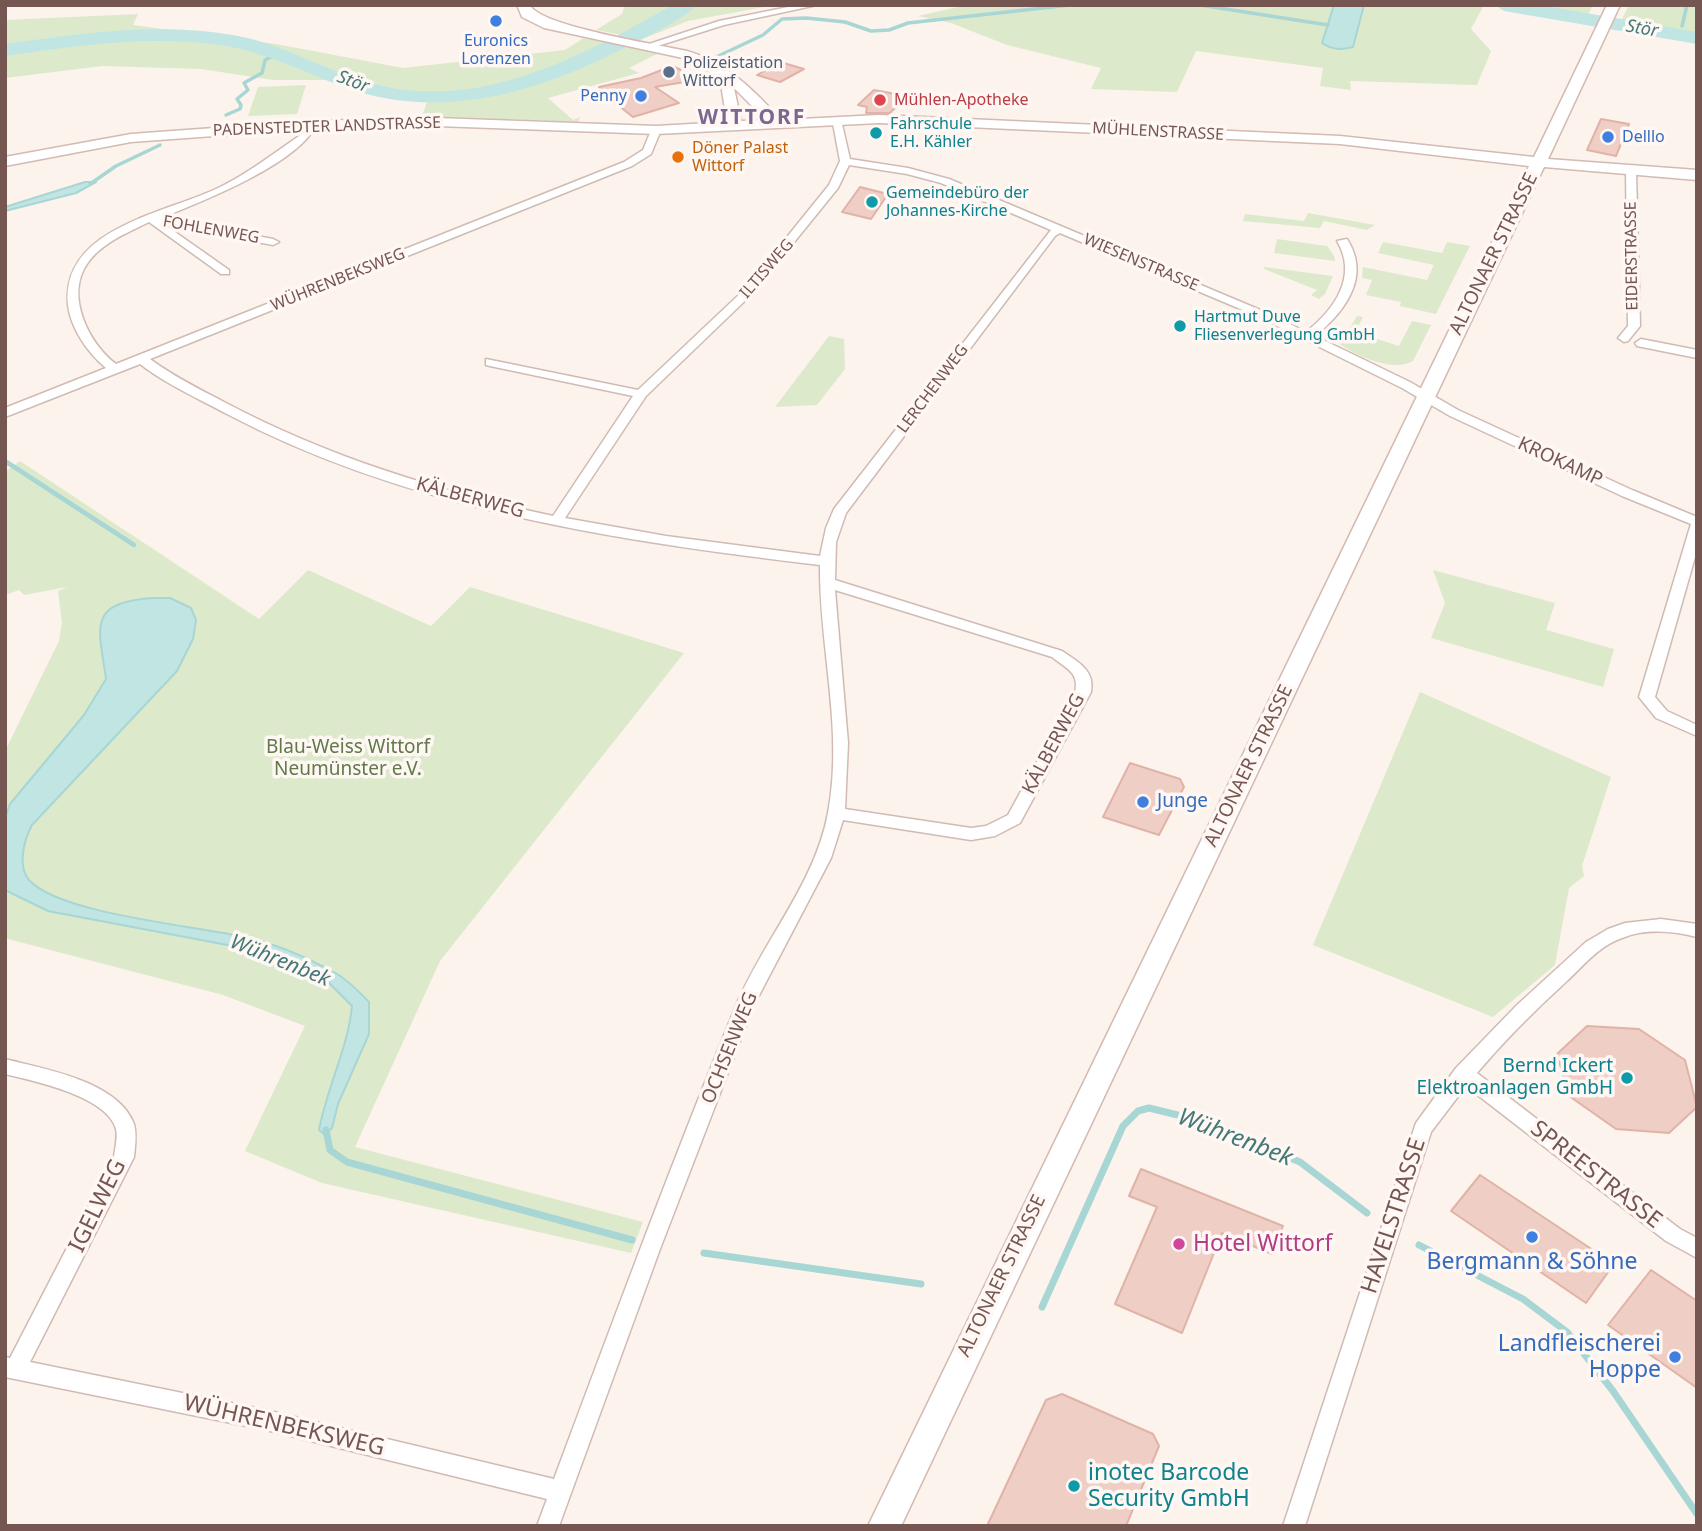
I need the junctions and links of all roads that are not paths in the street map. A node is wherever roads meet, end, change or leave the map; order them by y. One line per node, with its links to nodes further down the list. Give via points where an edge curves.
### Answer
1 (523, 5): 5 (main road, via 527,14 539,21)
2 (791, 5): 5 (street, via 682,25)
3 (813, 5): 5 (street)
4 (1614, 5): 14 (main road, ALTONAER STRASSE)
5 (641, 45): 6 (main road, via 687,55)
6 (727, 74): 8 (street); 10 (main road)
7 (836, 120): 8 (main road, MÜHLENSTRASSE); 12 (street); 14 (main road, MÜHLENSTRASSE, via 1340,141)
8 (776, 123): 10 (main road, MÜHLENSTRASSE)
9 (311, 125): 11 (main road, PADENSTEDTER LANDSTRASSE, via 437,122); 13 (street, PADENSTEDTER LANDSTRASSE, via 144,136); 17 (street, FOHLENWEG, via 306,136 230,186)
10 (735, 127): 11 (main road, PADENSTEDTER LANDSTRASSE)
11 (656, 130): 26 (street, WÜHRENBEKSWEG, via 647,152 628,164)
12 (845, 161): 18 (street, WIESENSTRASSE, via 945,181); 29 (street, ILTISWEG, via 829,194 759,280)
13 (5, 162)
14 (1539, 162): 15 (street); 30 (main road, ALTONAER STRASSE)
15 (1631, 171): 16 (main road); 23 (street, EIDERSTRASSE, via 1634,326)
16 (1697, 176)
17 (149, 219): 20 (street, FOHLENWEG); 21 (street, FOHLENWEG); 28 (street, FOHLENWEG, via 99,245 82,260 75,274 72,294 83,332 100,358)
18 (1060, 229): 22 (street, WIESENSTRASSE); 34 (street, LERCHENWEG, via 1051,234 839,512)
19 (1343, 241): 22 (street, via 1354,264 1347,288 1326,322)
20 (272, 242)
21 (225, 272)
22 (1308, 336): 30 (street, WIESENSTRASSE)
23 (1624, 338)
24 (1641, 343): 25 (street)
25 (1697, 354)
26 (140, 358): 28 (street, WÜHRENBEKSWEG); 32 (street, KÄLBERWEG, via 224,410 305,446 428,488)
27 (490, 362): 29 (street)
28 (114, 369): 31 (street, WÜHRENBEKSWEG)
29 (642, 394): 32 (street, ILTISWEG)
30 (1426, 397): 33 (street, KROKAMP); 45 (main road, ALTONAER STRASSE)
31 (5, 412)
32 (557, 520): 34 (street, KÄLBERWEG)
33 (1697, 524): 36 (street, via 1647,697 1665,716)
34 (825, 561): 35 (street, OCHSENWEG)
35 (828, 583): 37 (street, OCHSENWEG, via 840,774); 37 (street, KÄLBERWEG, via 1057,654 1082,672 1085,683 1014,819 1001,828 971,834)
36 (1697, 731)
37 (837, 813): 43 (street, OCHSENWEG, via 823,858 745,1005)
38 (1697, 931): 40 (street, HAVELSTRASSE, via 1677,925 1633,927 1602,939 1513,1018)
39 (5, 1066): 42 (street, IGELWEG, via 93,1094 114,1108 126,1130 124,1157)
40 (1463, 1073): 41 (street, SPREESTRASSE); 46 (street, HAVELSTRASSE, via 1423,1129)
41 (1697, 1249)
42 (11, 1368): 43 (street, WÜHRENBEKSWEG, via 266,1420)
43 (561, 1491): 44 (street, OCHSENWEG)
44 (548, 1526)
45 (884, 1526)
46 (1293, 1526)

